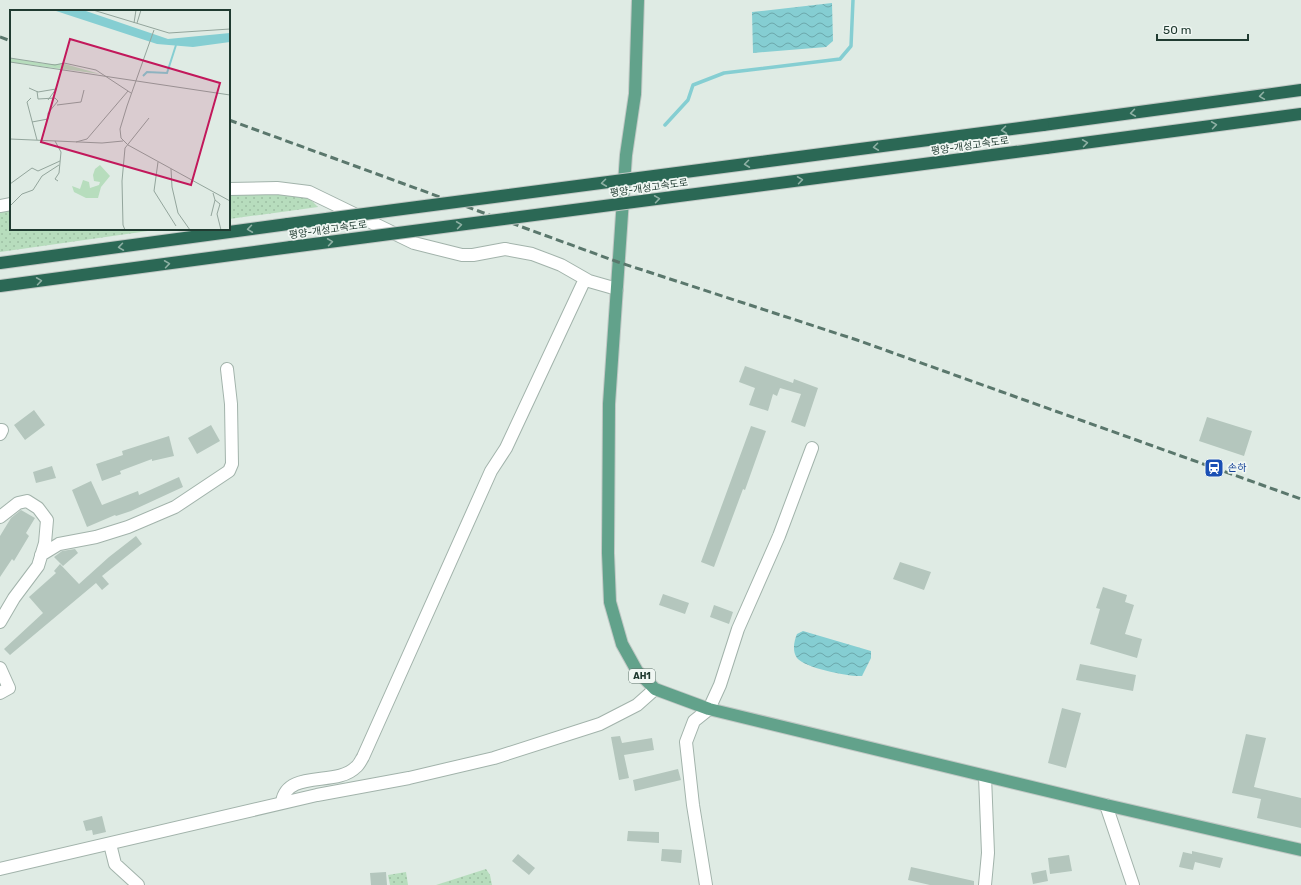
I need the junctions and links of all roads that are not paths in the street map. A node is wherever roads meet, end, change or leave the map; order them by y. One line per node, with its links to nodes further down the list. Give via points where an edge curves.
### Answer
1 (638, 0): 10 (main road, AH1, via 635,94 626,155)
2 (1301, 90): 7 (highway, 평양-개성고속도로, one-way to 7, bridge)
3 (1301, 114): 9 (highway, 평양-개성고속도로, one-way to 3, bridge)
4 (230, 189): 8 (street, via 277,188 309,192 414,244 462,255 504,249 532,254 561,265)
5 (10, 204): 6 (street)
6 (0, 206)
7 (0, 263)
8 (585, 279): 10 (street); 23 (street, via 506,448 491,471 363,757 357,767 348,773 291,785)
9 (0, 286)
10 (617, 289): 19 (main road, AH1, via 609,404 610,602 622,644 637,671)
11 (227, 369): 16 (street, via 231,404 232,464 229,471 175,507 128,527 96,537 59,544)
12 (0, 430): 13 (street)
13 (0, 434)
14 (812, 448): 21 (street, via 779,536 738,629 720,685)
15 (0, 517): 16 (street, via 18,503 27,501 38,508 47,520 46,542)
16 (41, 555): 17 (street, via 38,566)
17 (0, 622)
18 (0, 668): 20 (street, via 9,688)
19 (655, 689): 21 (main road, AH1); 23 (street, via 637,705 600,724 494,758 409,778)
20 (0, 693)
21 (709, 709): 22 (main road, AH1); 29 (street, via 694,722 686,742)
22 (985, 776): 24 (main road, AH1); 30 (street, via 988,853)
23 (282, 802): 25 (street)
24 (1106, 805): 26 (main road, AH1); 31 (street)
25 (110, 844): 27 (street); 28 (street, via 115,864)
26 (1301, 850)
27 (0, 869)
28 (138, 885)
29 (706, 885)
30 (985, 885)
31 (1133, 885)

